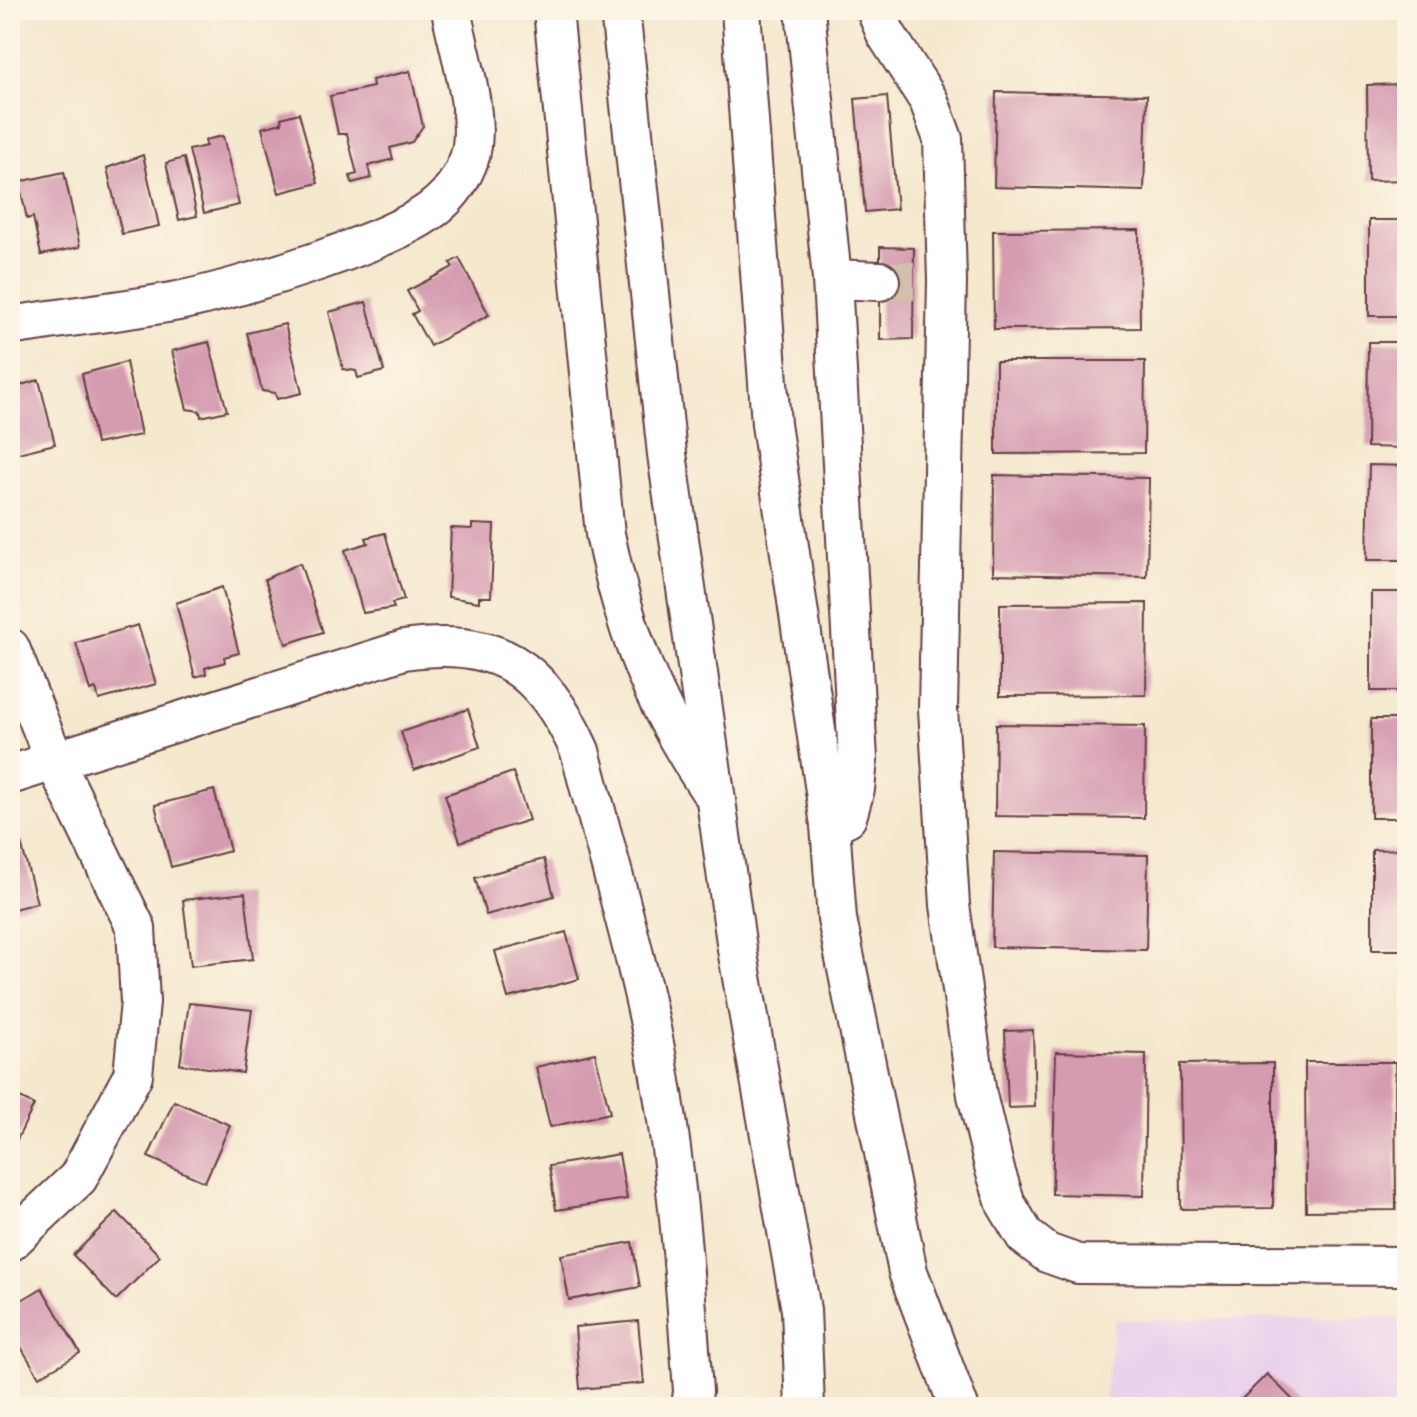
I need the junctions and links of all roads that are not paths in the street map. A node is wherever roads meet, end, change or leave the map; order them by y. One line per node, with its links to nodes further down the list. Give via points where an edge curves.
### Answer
1 (451, 10): 9 (street, via 473,131 469,159 438,206 325,258 181,300)
2 (553, 10): 13 (street, via 608,548 619,605 643,673 675,738)
3 (620, 10): 13 (street, via 667,454)
4 (741, 10): 14 (street, via 771,424)
5 (805, 10): 7 (street)
6 (876, 10): 8 (street, via 941,130)
7 (832, 279): 8 (street); 14 (street, via 858,760 847,817)
8 (913, 281): 16 (street, via 943,823 977,1095 1006,1204 1025,1236 1047,1253 1078,1264)
9 (10, 326)
10 (10, 648): 11 (street)
11 (55, 762): 12 (street); 15 (street, via 136,928 140,1002 133,1075 78,1178); 17 (street, via 404,650 440,644 477,649 511,662 539,683 561,710 580,751 648,1012 684,1264)
12 (10, 775)
13 (715, 798): 18 (street, via 801,1310)
14 (830, 825): 19 (street, via 837,919 884,1167 908,1272)
15 (10, 1242)
16 (1407, 1266)
17 (691, 1407)
18 (805, 1407)
19 (959, 1407)

